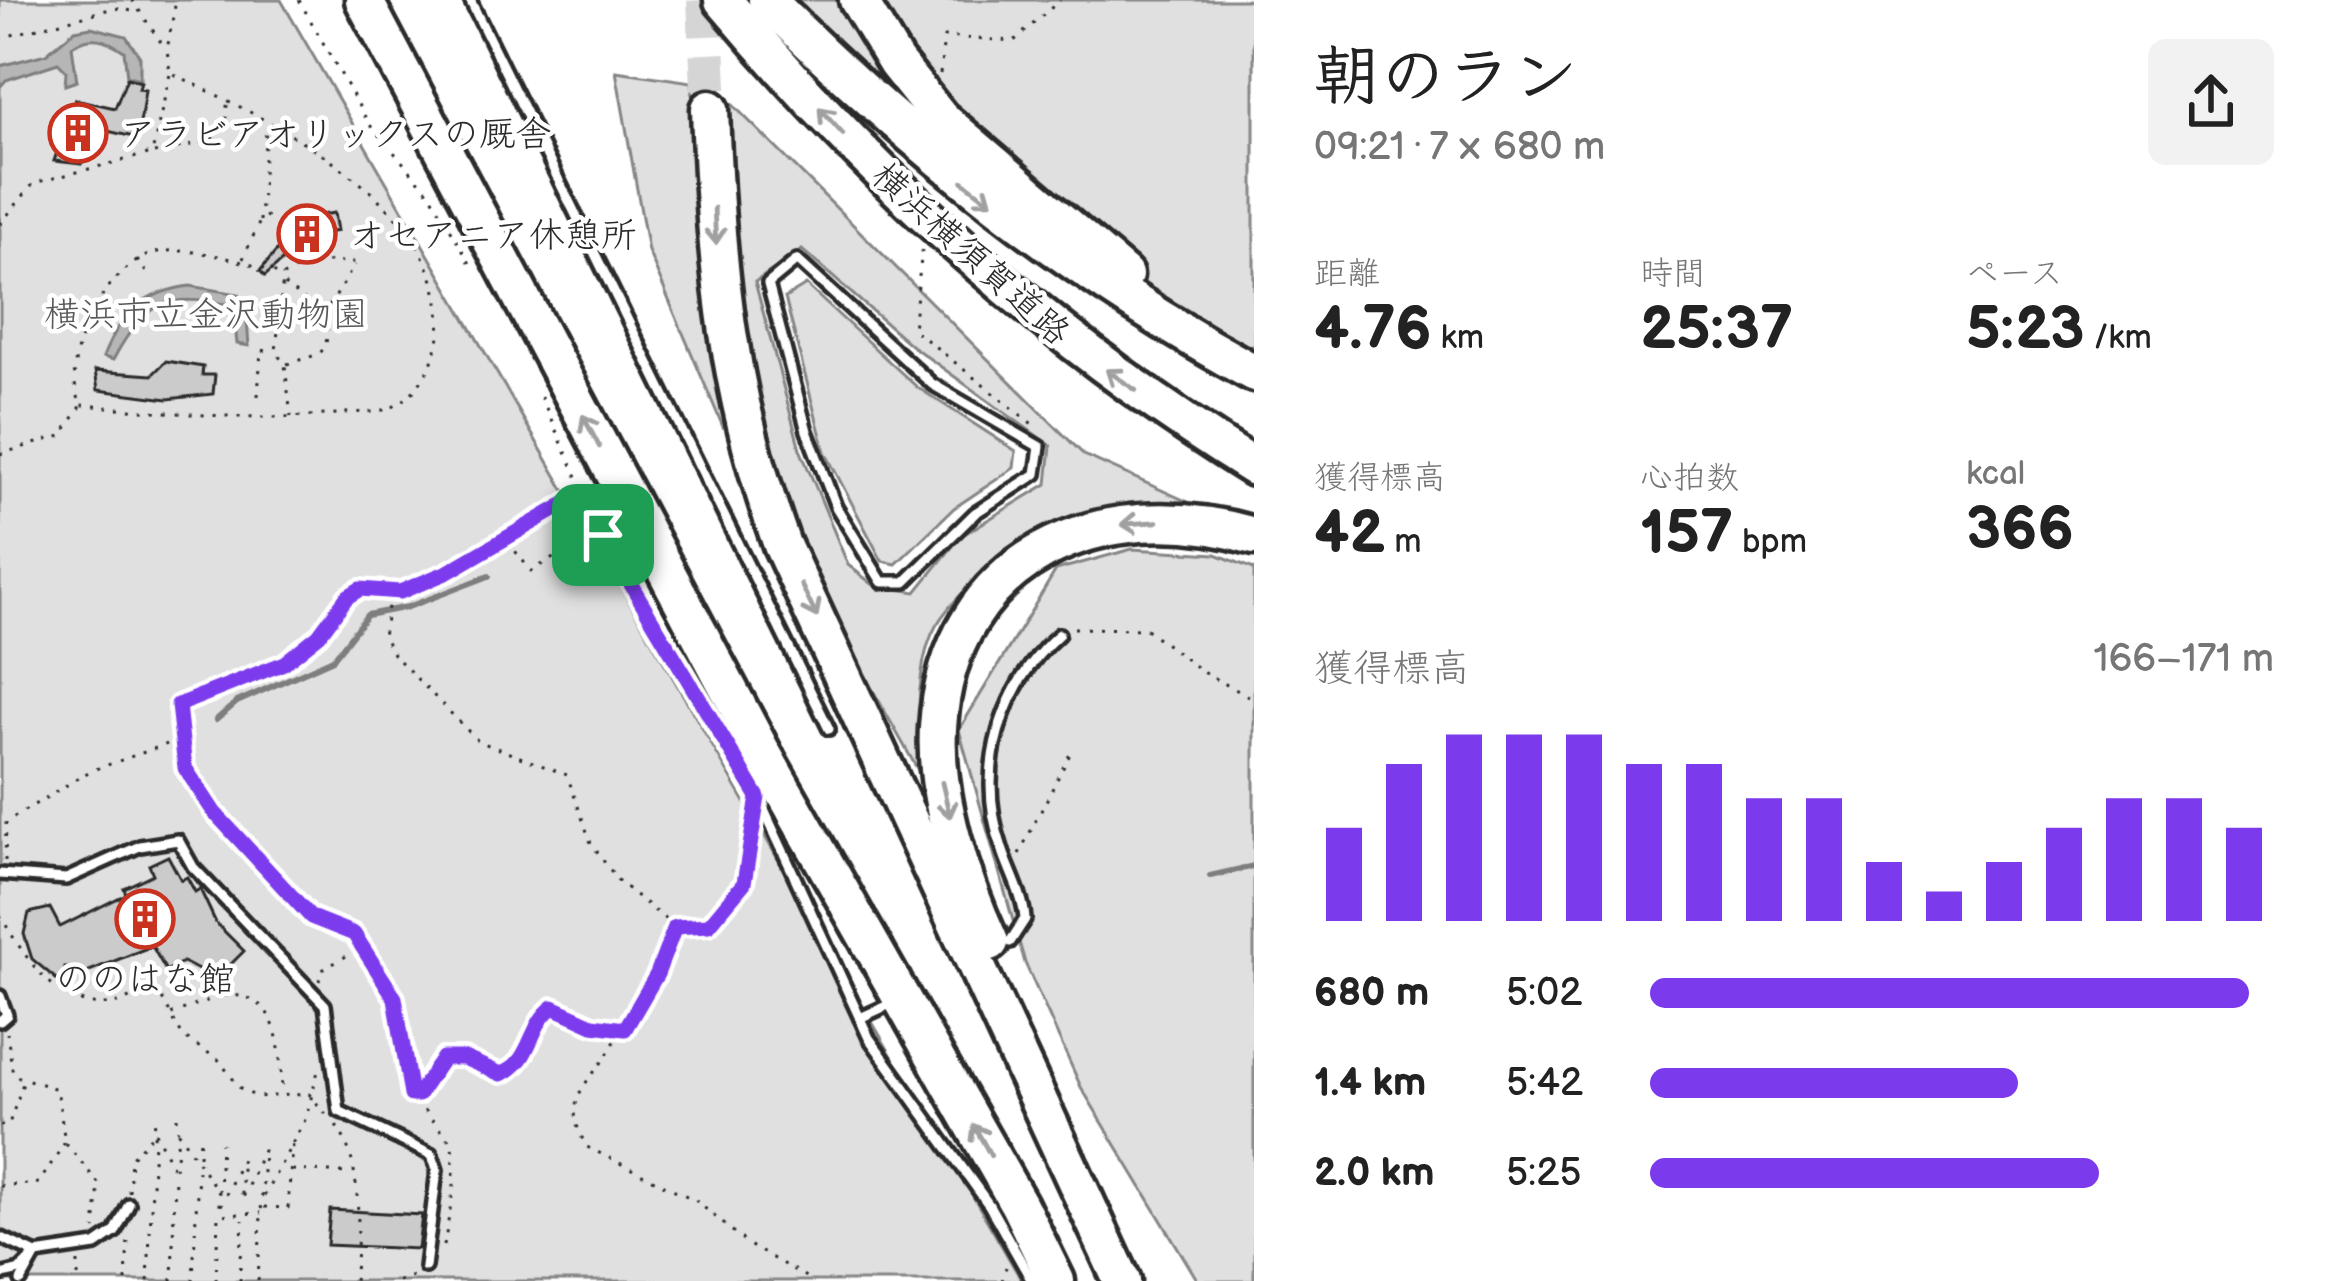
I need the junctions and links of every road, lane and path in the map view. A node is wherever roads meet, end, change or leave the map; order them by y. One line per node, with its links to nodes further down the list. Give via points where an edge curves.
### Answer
1 (132, 0): 11 (path)
2 (176, 0): 13 (path)
3 (299, 0): 29 (path, via 369,124)
4 (341, 0): 29 (highway)
5 (364, 0): 29 (highway)
6 (470, 0): 51 (lane)
7 (723, 0): 43 (highway, 横浜横須賀道路, one-way to 7, via 1091,358 978,266 918,213)
8 (767, 0): 33 (highway, 横浜横須賀道路, one-way to 33, via 948,170)
9 (858, 0): 33 (highway, via 909,81 969,148 1083,237)
10 (1060, 0): 15 (path, via 1014,41 944,38)
11 (139, 12): 12 (path, via 114,8); 13 (path)
12 (0, 38)
13 (167, 50): 14 (path)
14 (170, 72): 16 (path); 19 (path)
15 (939, 82)
16 (227, 100): 18 (path); 19 (path, via 227,117 210,141)
17 (710, 109): 114 (highway, one-way to 114, via 726,341 757,475 782,545)
18 (266, 124): 21 (path); 40 (path, via 396,213 436,277 440,308 432,363 390,409)
19 (152, 153): 22 (path, via 34,183)
20 (272, 212): 21 (path)
21 (260, 221): 25 (path)
22 (0, 224)
23 (922, 250): 41 (path, via 913,329 1036,426)
24 (136, 259): 25 (path, via 164,251); 26 (path); 30 (path)
25 (242, 260): 27 (path)
26 (146, 272)
27 (283, 276): 28 (path); 31 (path, via 310,262 360,262)
28 (284, 285): 31 (path); 34 (path)
29 (498, 285): 113 (highway, one-way to 29)
30 (100, 304): 32 (path); 39 (path, via 79,344 72,390)
31 (329, 307): 35 (path, via 326,346)
32 (115, 316)
33 (1195, 341): 36 (highway, 横浜横須賀道路)
34 (276, 352): 35 (path); 38 (path, via 261,350)
35 (285, 365): 40 (path)
36 (1254, 373)
37 (540, 395): 44 (path)
38 (258, 396)
39 (82, 405): 40 (path); 42 (path, via 62,436)
40 (291, 419)
41 (1040, 446): 41 (lane, via 1036,474 975,513 905,582 882,582 836,507 814,450 768,284 797,260 932,384)
42 (0, 454)
43 (1254, 467)
44 (584, 493): 46 (path); 54 (lane)
45 (1254, 536): 115 (highway, one-way to 115, via 1139,520 1047,547 1016,566 970,620 941,701 938,766 981,921)
46 (506, 541): 47 (path, via 531,571); 48 (path)
47 (574, 546)
48 (390, 594): 52 (path, via 360,589 284,663 178,705); 58 (path, via 383,636 393,654 478,741 567,775 591,843 619,882)
49 (1059, 634): 50 (path, via 1145,629); 55 (lane, via 1016,681 1000,716 996,807)
50 (1254, 699)
51 (829, 729)
52 (179, 740): 56 (path, via 90,771 16,812 6,822); 60 (path, via 185,768 214,812 296,904)
53 (1070, 754): 55 (path)
54 (758, 797): 58 (path, via 744,883 709,925); 67 (lane)
55 (1011, 871): 59 (lane, via 1025,919)
56 (0, 874): 62 (lane, via 66,879 140,846 178,840 193,867)
57 (0, 915): 66 (path, via 34,974 112,1004 154,984)
58 (675, 927): 69 (path, via 633,1023)
59 (1010, 942)
60 (363, 946): 62 (path, via 322,970); 69 (path, via 399,1005 411,1095 443,1058 501,1074 518,1066 553,1007)
61 (217, 989): 64 (path)
62 (316, 992): 98 (lane, via 325,1005 339,1112 432,1154)
63 (0, 996): 68 (lane, via 7,1015)
64 (220, 996): 66 (path); 72 (path, via 256,1002 271,1015)
65 (886, 1006): 67 (lane)
66 (170, 1014): 72 (path, via 240,1088 256,1097)
67 (860, 1018): 112 (lane, via 989,1204)
68 (0, 1021): 70 (path, via 12,1044 13,1076)
69 (619, 1028): 111 (path, via 578,1091 575,1118 587,1147 695,1200 749,1245)
70 (24, 1082): 75 (path, via 10,1124); 79 (path, via 57,1089)
71 (309, 1094): 72 (path); 80 (path); 86 (path, via 349,1143)
72 (282, 1095)
73 (155, 1115): 76 (path)
74 (177, 1117): 77 (path)
75 (0, 1126)
76 (155, 1132): 85 (path); 103 (path)
77 (178, 1132): 83 (path); 85 (path)
78 (200, 1138): 82 (path)
79 (65, 1142): 87 (path, via 39,1183); 95 (path, via 99,1184)
80 (292, 1143): 84 (path); 89 (path)
81 (221, 1144): 88 (path)
82 (199, 1158): 83 (path); 88 (path)
83 (198, 1168): 105 (path)
84 (291, 1170): 86 (path); 92 (path, via 288,1208)
85 (175, 1172): 104 (path)
86 (352, 1174): 100 (path)
87 (0, 1186)
88 (219, 1193): 90 (path, via 219,1210 242,1159)
89 (264, 1196): 90 (path, via 264,1148); 92 (path)
90 (242, 1201): 93 (path)
91 (129, 1204): 95 (lane, via 115,1232)
92 (263, 1210): 93 (path); 108 (path)
93 (243, 1214): 106 (path, via 218,1215); 107 (path)
94 (0, 1238): 97 (lane)
95 (96, 1245): 96 (lane)
96 (79, 1249): 97 (lane); 101 (path)
97 (36, 1254): 99 (lane); 102 (lane)
98 (425, 1267): 110 (path)
99 (0, 1275)
100 (354, 1279): 109 (path)
101 (79, 1280)
102 (20, 1281)
103 (148, 1281)
104 (172, 1281)
105 (193, 1281)
106 (216, 1281)
107 (240, 1281)
108 (258, 1281)
109 (361, 1281)
110 (399, 1281)
111 (813, 1281)
112 (1032, 1281)
113 (1056, 1281)
114 (1122, 1281)
115 (1138, 1281)

